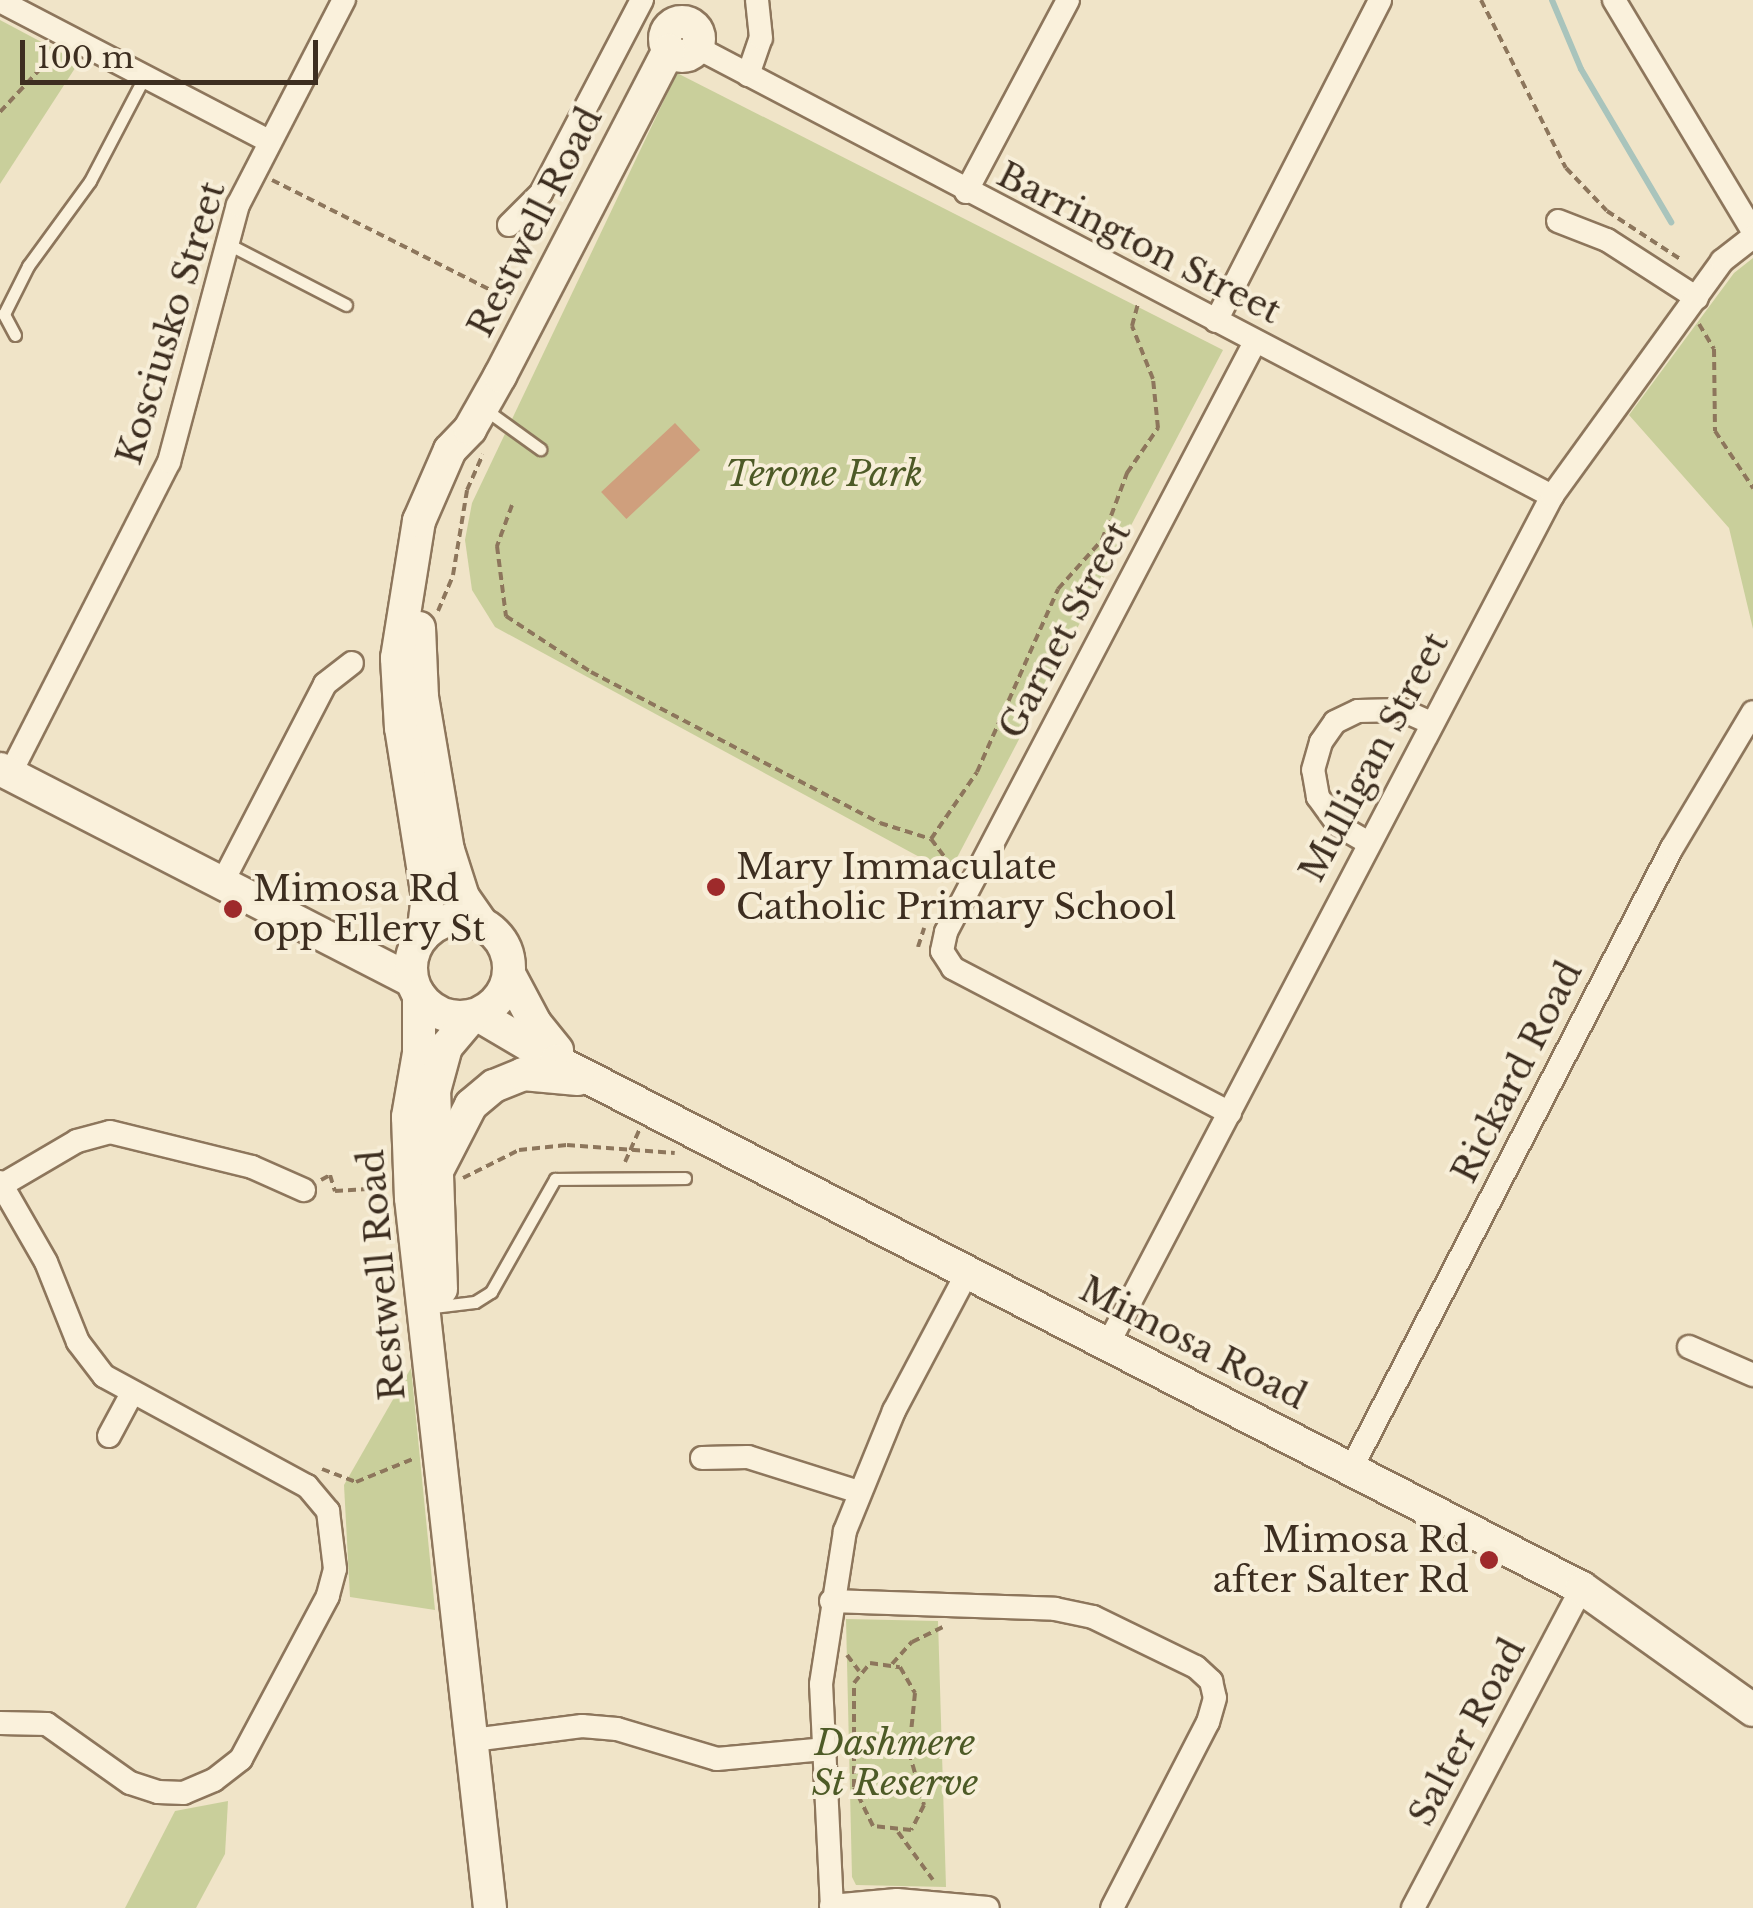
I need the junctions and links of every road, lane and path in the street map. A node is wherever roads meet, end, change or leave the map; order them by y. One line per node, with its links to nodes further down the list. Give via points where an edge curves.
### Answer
1 (344, 0): 14 (street, Kosciusko Street)
2 (642, 0): 18 (street, via 541,193)
3 (756, 0): 12 (street, via 761,38)
4 (1068, 0): 16 (street)
5 (1380, 0): 26 (street)
6 (1481, 0): 21 (path, via 1566,168 1606,210)
7 (1614, 0): 19 (street)
8 (0, 1): 10 (street)
9 (686, 30): 12 (street, Barrington Street); 29 (main road, Restwell Road)
10 (68, 36): 11 (street); 13 (path)
11 (145, 76): 14 (street); 27 (lane, via 90,181 28,266 4,314)
12 (748, 76): 16 (street, Barrington Street)
13 (0, 112)
14 (269, 141): 15 (street, Kosciusko Street)
15 (255, 171): 20 (street, Kosciusko Street); 22 (path)
16 (966, 192): 26 (street, Barrington Street)
17 (1558, 221): 25 (street, via 1608,240)
18 (509, 225)
19 (1753, 234): 25 (street, Mulligan Street, via 1722,261)
20 (226, 243): 24 (lane); 37 (street, Kosciusko Street, via 169,462)
21 (1692, 267)
22 (508, 298)
23 (1138, 303): 38 (path, via 1132,326 1154,379 1158,428 1127,473 1102,540 1058,588 977,772)
24 (346, 305)
25 (1696, 309): 31 (path, via 1714,350 1715,431); 32 (street, Mulligan Street)
26 (1216, 321): 28 (street, Barrington Street)
27 (14, 335)
28 (1255, 342): 32 (street, Barrington Street); 50 (street, Garnet Street, via 946,932 942,952 953,968)
29 (476, 418): 30 (lane); 43 (main road, Restwell Road, via 427,563 420,660 448,850 462,897); 45 (main road, Restwell Road, via 433,482 408,560 401,615 398,696 428,898)
30 (540, 448)
31 (1753, 488)
32 (1552, 496): 36 (street, Mulligan Street)
33 (512, 505): 38 (path, via 497,546 506,616 591,672 880,823)
34 (352, 663): 41 (street, via 325,684)
35 (1753, 712): 70 (street, Rickard Road, via 1672,848)
36 (1431, 723): 39 (street, Mulligan Street); 39 (street, via 1402,710 1358,711 1335,722 1321,742 1313,770 1318,798 1339,826)
37 (5, 772): 41 (main road)
38 (931, 839): 40 (path, via 955,867)
39 (1367, 842): 50 (street, Mulligan Street)
40 (948, 880)
41 (222, 883): 45 (main road, via 328,942)
42 (928, 920): 44 (path)
43 (481, 923): 45 (main road, via 451,919); 46 (main road, via 503,944)
44 (918, 947)
45 (417, 965): 47 (main road, via 442,1014); 61 (main road, Restwell Road, via 419,1052 408,1117)
46 (509, 974): 47 (main road, via 496,1002); 48 (main road, Mimosa Road, via 534,1024)
47 (474, 1016): 48 (main road, Mimosa Road); 55 (main road, Restwell Road, via 446,1047 439,1068)
48 (581, 1072): 49 (main road, Mimosa Road)
49 (616, 1090): 55 (main road, via 562,1075 523,1074 494,1086 471,1105); 60 (main road, Mimosa Road)
50 (1230, 1113): 62 (street, Mulligan Street)
51 (642, 1126): 52 (path)
52 (632, 1146): 53 (path); 54 (path); 55 (path, via 519,1150)
53 (682, 1154)
54 (619, 1176): 56 (lane); 61 (lane, via 555,1179 492,1292)
55 (442, 1178): 61 (main road, Restwell Road)
56 (685, 1178)
57 (1, 1183): 59 (street, via 78,1141 110,1132 252,1167); 65 (street, via 46,1262 78,1342 104,1376)
58 (390, 1185): 59 (path, via 336,1190 330,1175)
59 (304, 1190)
60 (968, 1271): 62 (main road, Mimosa Road); 71 (street)
61 (433, 1308): 78 (main road, Restwell Road)
62 (1108, 1344): 70 (main road, Mimosa Road)
63 (1688, 1347): 64 (street)
64 (1753, 1375)
65 (131, 1395): 66 (street); 77 (street, via 307,1486 328,1512 334,1541 328,1596 241,1759 184,1793 130,1783 48,1724)
66 (109, 1436)
67 (702, 1458): 71 (street, via 748,1457)
68 (415, 1459): 69 (path, via 356,1482)
69 (307, 1461)
70 (1352, 1469): 72 (main road, Mimosa Road)
71 (859, 1492): 73 (street)
72 (1582, 1588): 76 (main road, Mimosa Road); 86 (street, Salter Road)
73 (831, 1601): 74 (street); 79 (street, via 821,1684)
74 (949, 1607): 75 (path, via 946,1625 912,1642); 85 (street, via 1093,1616 1196,1666 1211,1680 1215,1698 1208,1722)
75 (892, 1664): 80 (path, via 910,1677 916,1693 909,1752 924,1805 911,1830); 80 (path, via 870,1664 854,1683 852,1755 863,1811 873,1826)
76 (1753, 1710)
77 (0, 1723)
78 (473, 1740): 79 (street, via 582,1726 616,1729 682,1754 717,1759); 83 (main road, Restwell Road)
79 (824, 1749): 82 (street)
80 (898, 1832): 81 (path, via 902,1847)
81 (951, 1902): 82 (street); 84 (street)
82 (832, 1907)
83 (490, 1908)
84 (988, 1908)
85 (1112, 1908)
86 (1413, 1908)

